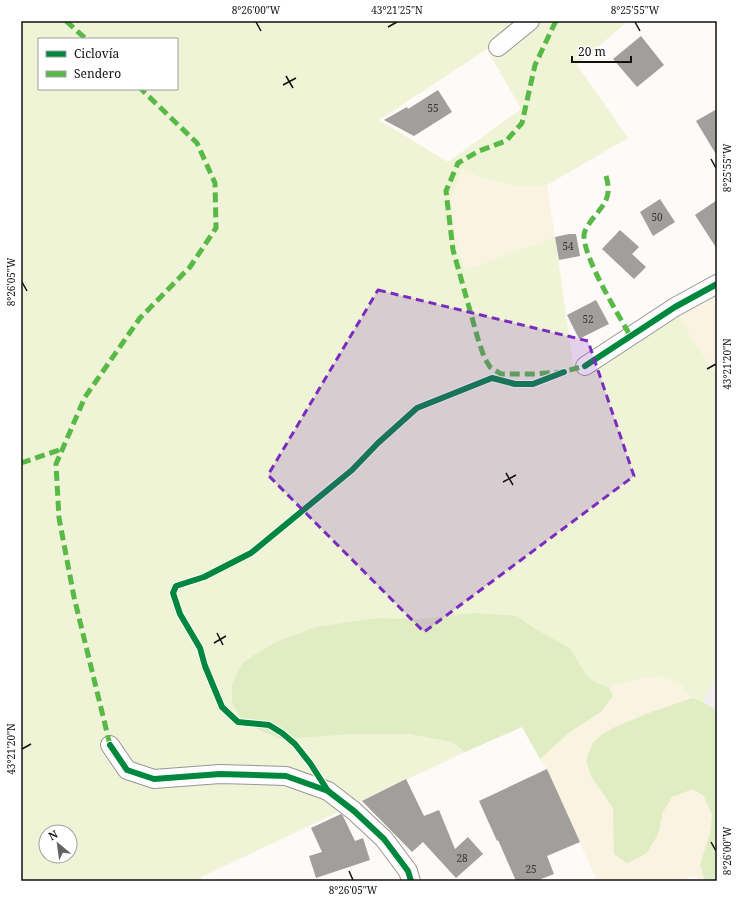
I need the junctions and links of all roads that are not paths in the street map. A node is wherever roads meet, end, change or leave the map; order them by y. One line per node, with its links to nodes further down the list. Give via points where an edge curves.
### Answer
1 (530, 21): 2 (street)
2 (498, 47)
3 (717, 284): 4 (street, via 675,307)
4 (585, 366)
5 (110, 745): 6 (street, via 127,770 154,779 220,774 286,776 328,791 384,839 408,871)
6 (411, 881)

